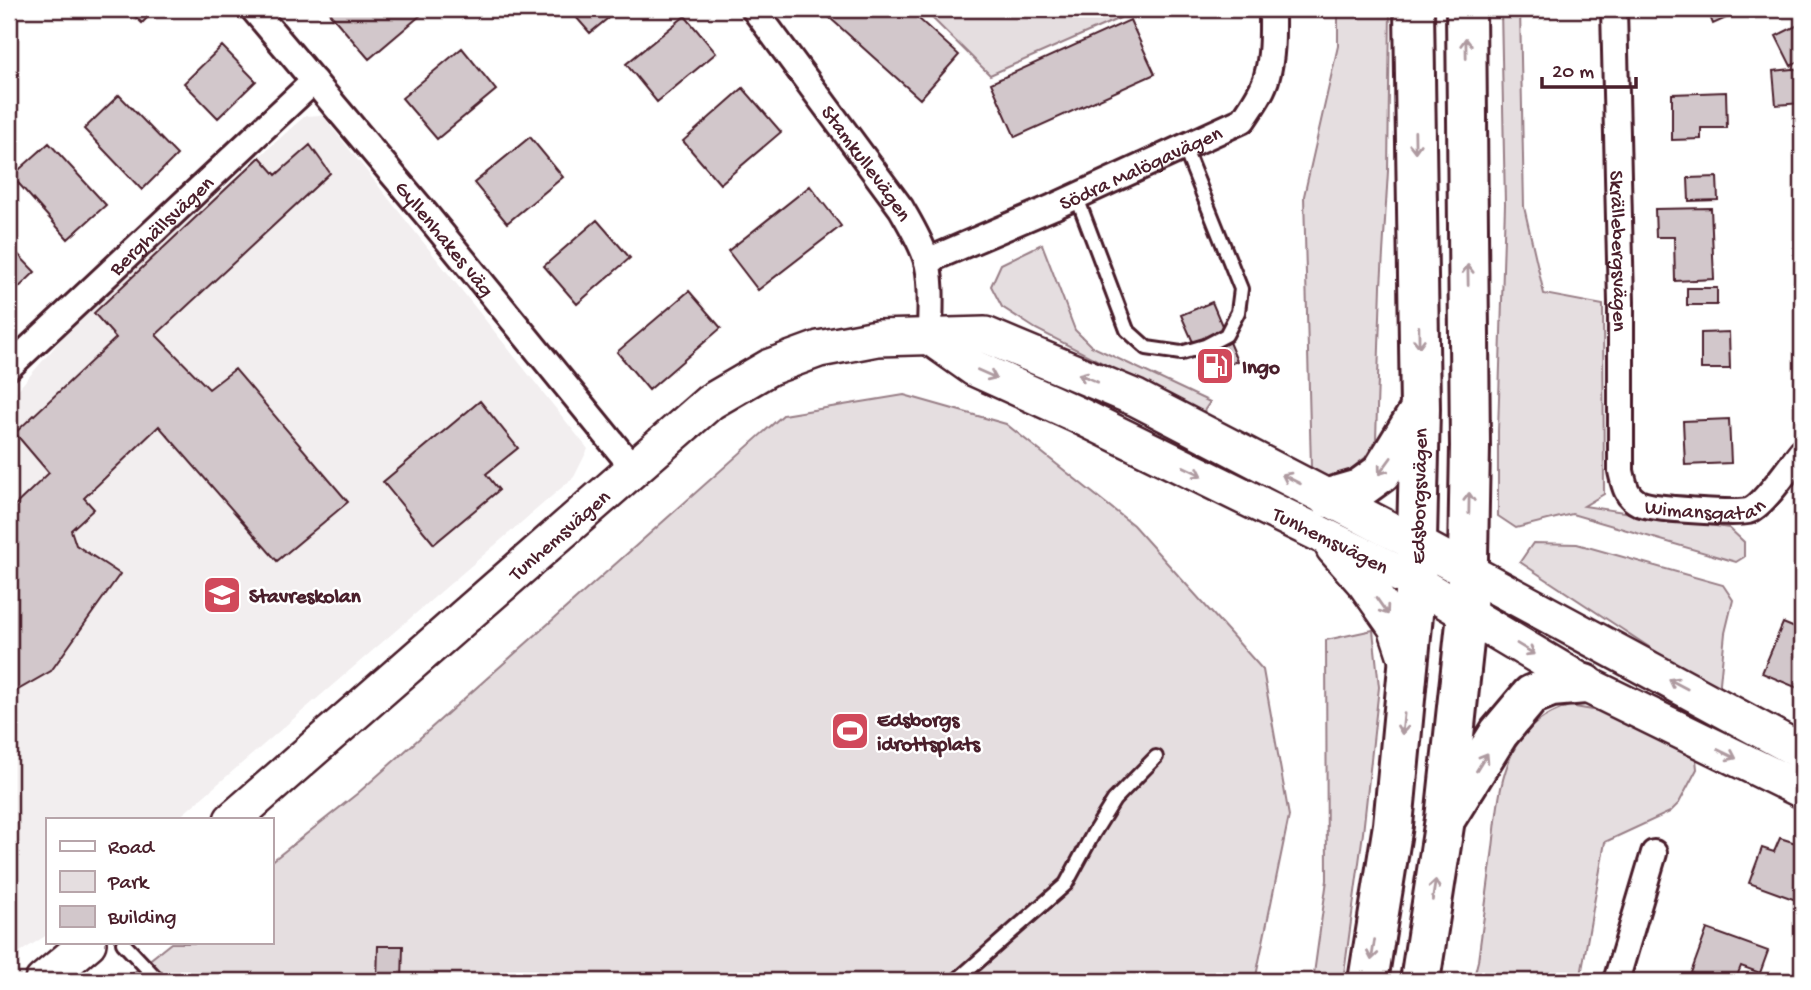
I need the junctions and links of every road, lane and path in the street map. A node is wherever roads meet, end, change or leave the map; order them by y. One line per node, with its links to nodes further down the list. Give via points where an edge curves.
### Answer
1 (253, 9): 7 (street, Gyllenhakes väg)
2 (754, 9): 10 (street, Stamkullevägen, via 901,208)
3 (1272, 9): 8 (street, Södra Malögavägen, via 1273,44 1267,77 1243,120)
4 (1414, 9): 13 (highway, Edsborgsvägen, one-way to 13)
5 (1466, 9): 20 (highway, one-way to 5)
6 (1614, 9): 16 (street, Skrällebergsvägen, via 1621,471)
7 (314, 81): 12 (street, Berghällsvägen); 15 (street, Gyllenhakes väg)
8 (1184, 146): 9 (street, Södra Malögavägen); 9 (lane, via 1241,289 1238,312 1226,335 1205,346 1181,353 1147,348 1127,330)
9 (1076, 195): 10 (street, Södra Malögavägen)
10 (927, 261): 11 (street, Stamkullevägen)
11 (930, 337): 15 (street, Tunhemsvägen, via 865,340 819,349 770,367 710,402); 17 (street, Tunhemsvägen, one-way to 11, via 1136,398 985,335); 18 (street, Tunhemsvägen, one-way to 18, via 974,368)
12 (9, 367)
13 (1420, 409): 17 (highway, one-way to 17, via 1381,473 1359,489); 19 (highway, Edsborgsvägen)
14 (1802, 451): 16 (street, Wimansgatan, via 1766,497 1748,510 1655,507 1638,503)
15 (634, 469): 28 (street, Tunhemsvägen)
16 (1626, 492)
17 (1328, 498): 19 (street, Tunhemsvägen)
18 (1323, 535): 21 (street, Tunhemsvägen); 23 (street, one-way to 23, via 1396,627)
19 (1417, 544): 20 (street, Tunhemsvägen); 21 (highway, Edsborgsvägen)
20 (1467, 571): 22 (highway); 25 (street, Tunhemsvägen, one-way to 20)
21 (1416, 583): 22 (street, Tunhemsvägen); 23 (highway, Edsborgsvägen)
22 (1467, 614): 24 (street, Tunhemsvägen, one-way to 24); 29 (highway)
23 (1409, 666): 36 (highway, Edsborgsvägen, one-way to 36, via 1393,825)
24 (1585, 684): 27 (street, Tunhemsvägen, one-way to 27); 29 (highway, one-way to 24, via 1499,733 1531,695 1551,687)
25 (1802, 752)
26 (1156, 757): 35 (lane, via 1114,800 1066,884)
27 (1802, 790)
28 (234, 818)
29 (1445, 819): 37 (highway, one-way to 29)
30 (1654, 853): 38 (street)
31 (87, 944): 33 (street)
32 (124, 944): 34 (lane)
33 (43, 981)
34 (159, 981)
35 (956, 981)
36 (1368, 981)
37 (1420, 981)
38 (1616, 981)

